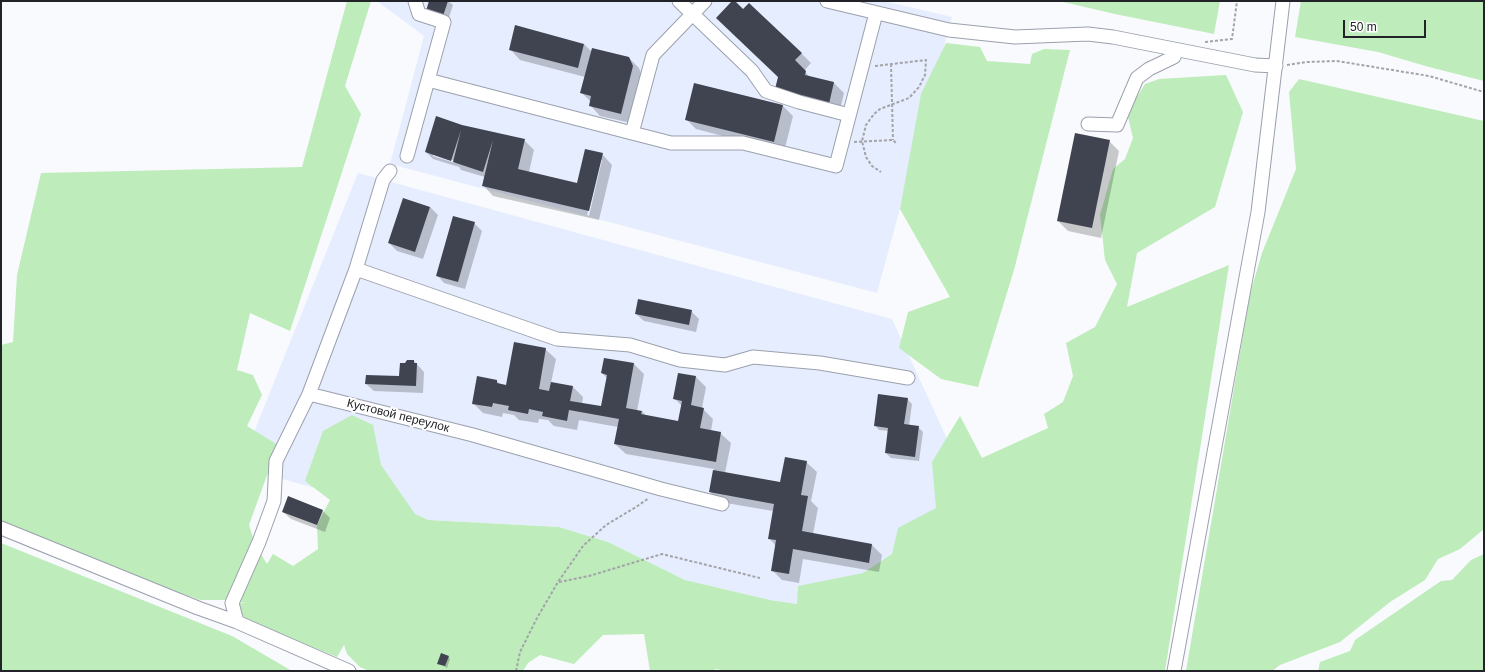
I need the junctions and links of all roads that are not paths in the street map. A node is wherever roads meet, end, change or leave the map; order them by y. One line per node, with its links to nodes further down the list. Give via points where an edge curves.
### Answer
1 (415, 1): 10 (street, via 419,14 444,22)
2 (679, 1): 6 (street)
3 (705, 1): 6 (street)
4 (827, 1): 7 (street)
5 (1283, 1): 9 (street)
6 (693, 13): 11 (street, via 752,71 766,91); 13 (street, via 653,55)
7 (876, 13): 8 (street, via 949,30 1015,38 1088,34); 11 (street)
8 (1176, 50): 9 (street, via 1255,65); 12 (street, via 1174,58 1149,69 1137,78 1117,126)
9 (1276, 66): 23 (street, via 1258,212)
10 (428, 80): 13 (street); 14 (street)
11 (849, 114): 13 (street, via 836,166 743,143 671,143)
12 (1088, 124)
13 (632, 132)
14 (407, 156)
15 (390, 171): 16 (street, via 384,180)
16 (356, 269): 17 (street, via 557,339 630,345 680,360 725,365 752,357 820,364); 18 (street)
17 (908, 378)
18 (309, 394): 19 (street, Кустовой переулок, via 473,435); 21 (street, via 276,460 274,500 232,603)
19 (722, 504)
20 (1, 528): 21 (street)
21 (237, 622): 22 (street)
22 (349, 671)
23 (1174, 671)

